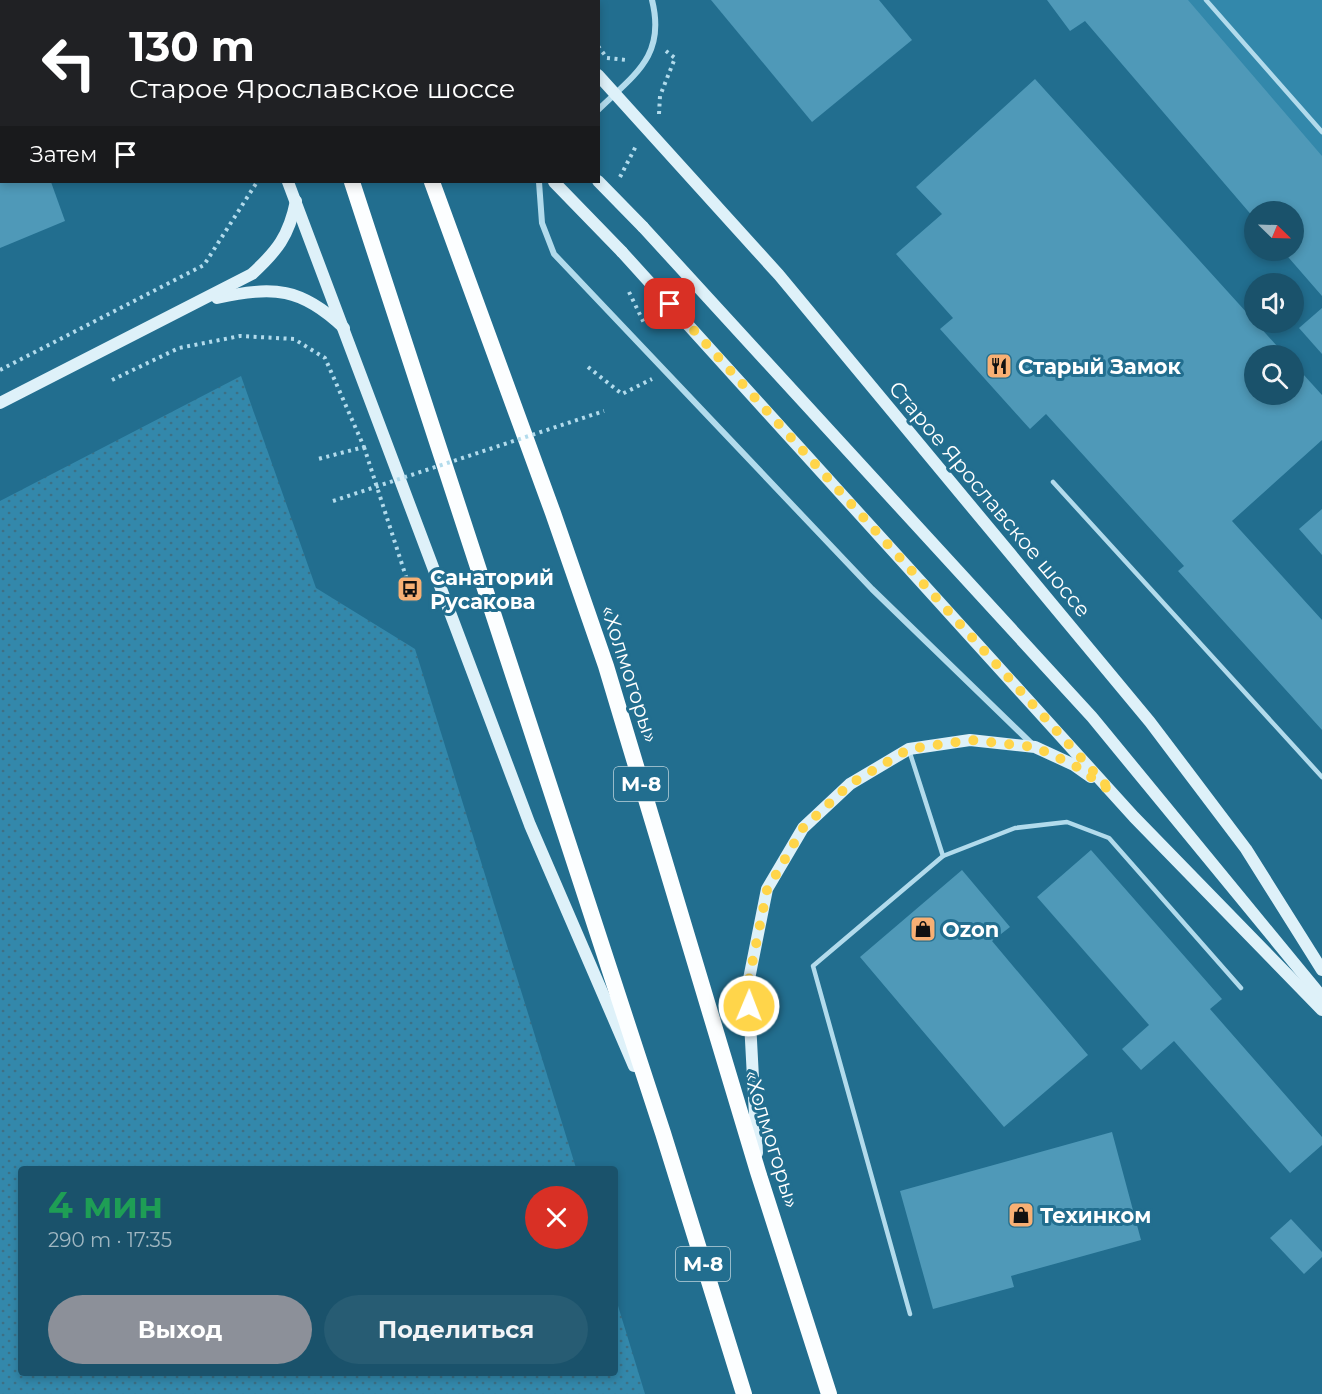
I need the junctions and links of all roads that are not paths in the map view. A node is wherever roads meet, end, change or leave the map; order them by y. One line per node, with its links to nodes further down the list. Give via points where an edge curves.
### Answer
1 (652, 0): 4 (street, via 657,16 656,42 644,64)
2 (1206, 0): 6 (lane)
3 (600, 77): 4 (main road, Старое Ярославское шоссе)
4 (615, 94): 5 (street); 23 (main road, Старое Ярославское шоссе, via 779,275 1150,722 1246,849)
5 (600, 108)
6 (1322, 132)
7 (288, 183): 13 (main road)
8 (352, 183): 27 (highway, М-8)
9 (432, 183): 28 (highway, «Холмогоры» / М-8, via 606,666)
10 (539, 183): 18 (street, via 542,223 554,254 872,589)
11 (555, 183): 21 (main road, bridge)
12 (600, 183): 25 (main road, bridge, via 1092,717)
13 (296, 200): 14 (main road, via 291,225 275,252 252,274); 15 (main road)
14 (204, 300): 15 (main road, via 255,290 295,294 321,306); 16 (main road)
15 (346, 330): 27 (main road, via 530,825)
16 (0, 403)
17 (1053, 482): 20 (lane)
18 (1035, 747): 19 (main road, via 970,740); 21 (main road, via 1074,765)
19 (909, 749): 22 (lane); 28 (main road, via 850,784 803,828 767,890 748,984)
20 (1322, 777)
21 (1112, 792): 26 (main road)
22 (943, 856): 24 (lane, via 1015,828 1067,822 1109,838); 29 (lane, via 813,966)
23 (1322, 970)
24 (1241, 988)
25 (1322, 997)
26 (1322, 1010)
27 (663, 1133): 30 (highway, М-8)
28 (758, 1172): 31 (highway, «Холмогоры» / М-8)
29 (910, 1314)
30 (744, 1394)
31 (829, 1394)

